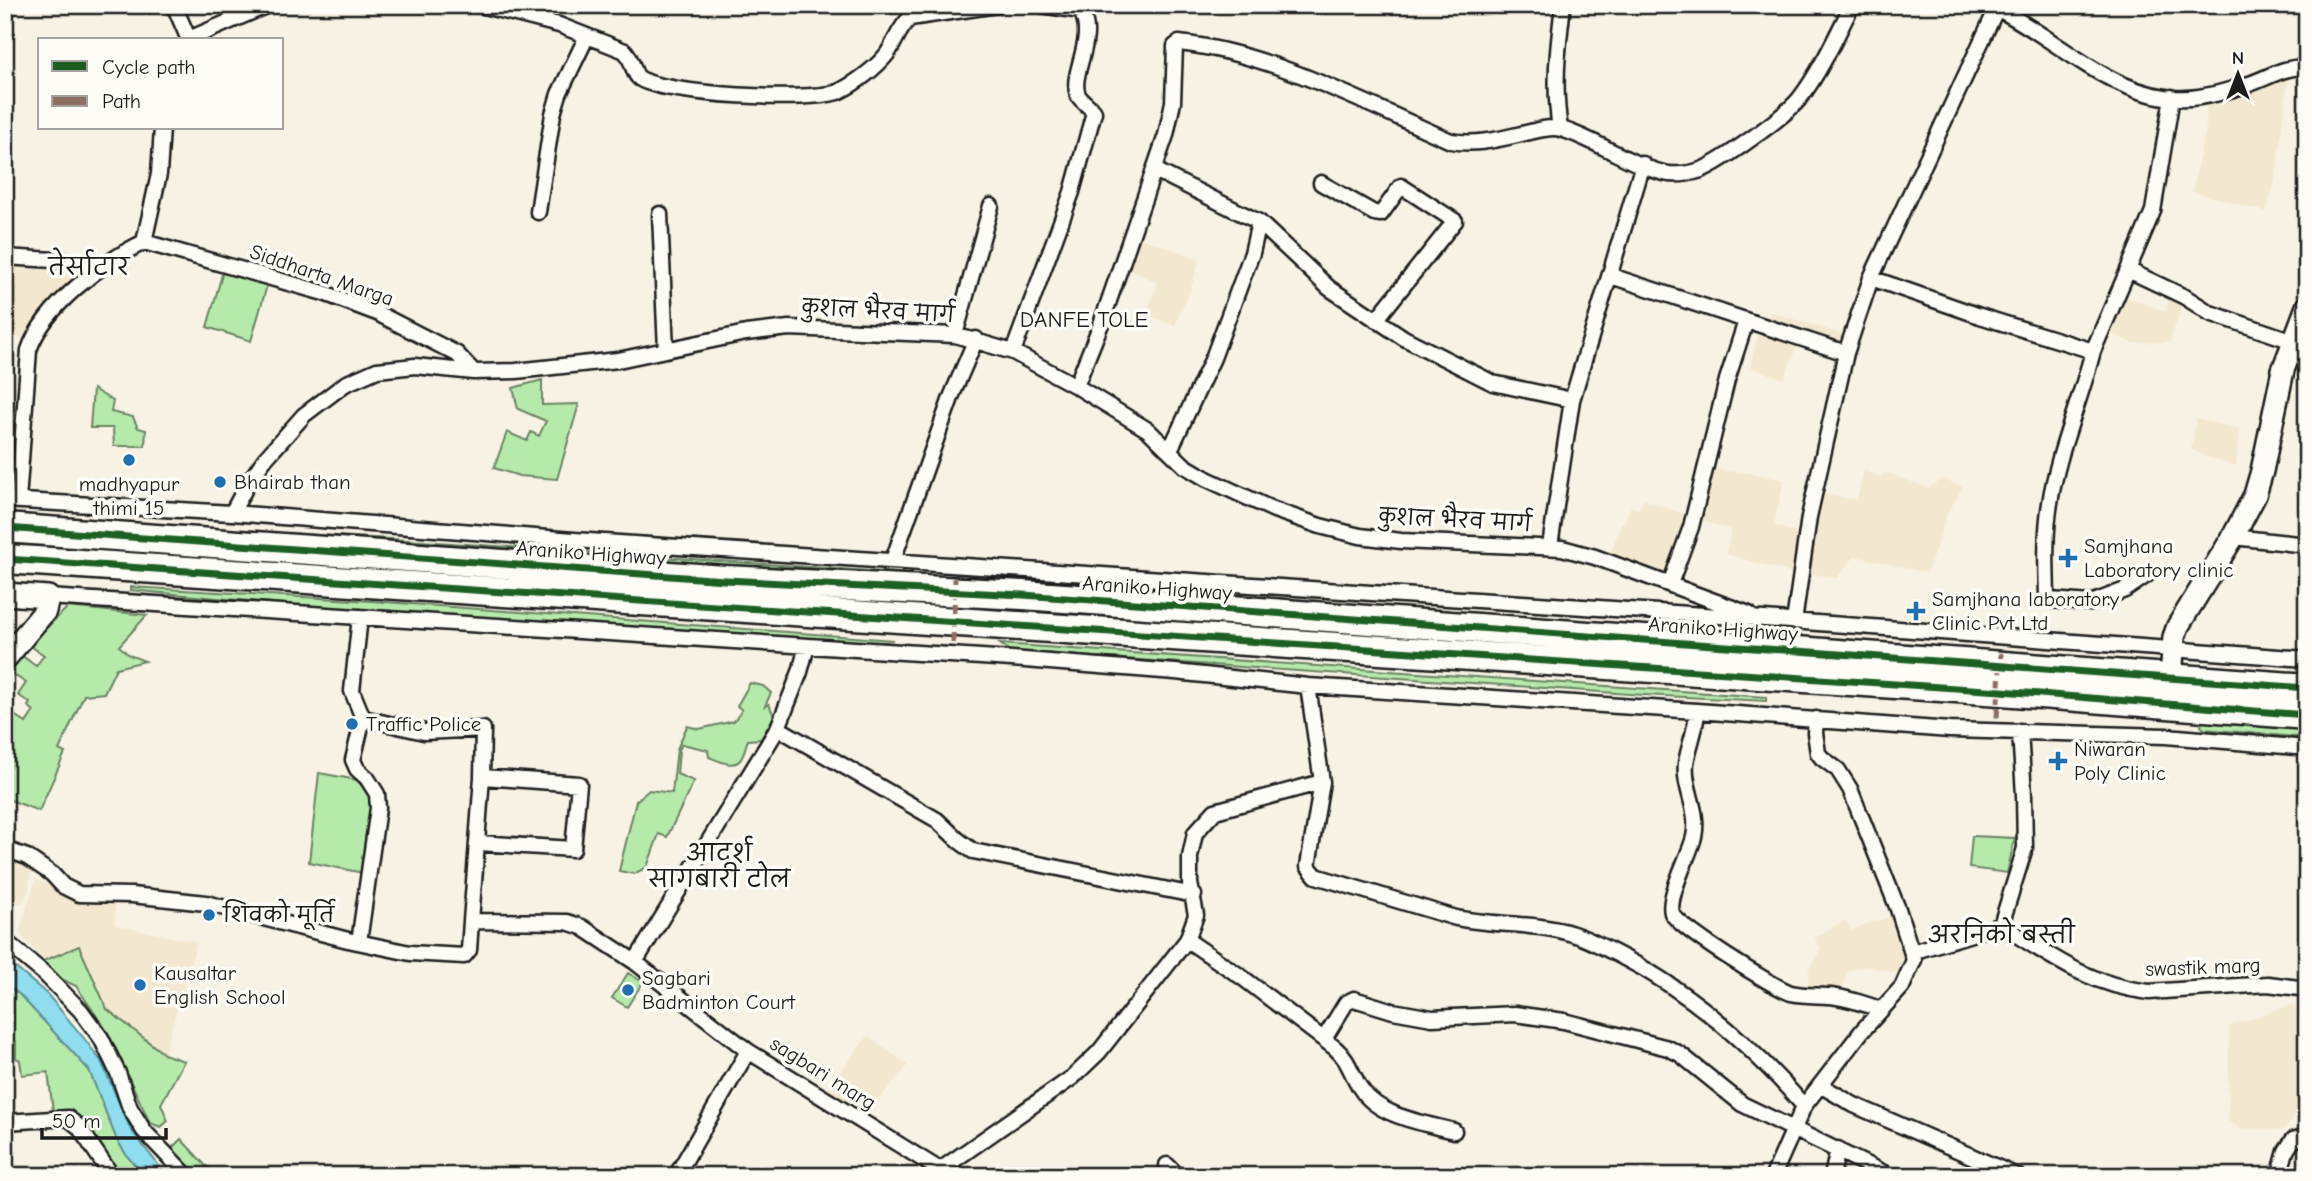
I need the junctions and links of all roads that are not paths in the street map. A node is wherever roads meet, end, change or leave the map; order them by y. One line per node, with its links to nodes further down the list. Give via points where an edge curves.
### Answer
1 (174, 5): 10 (street)
2 (268, 5): 11 (street)
3 (480, 5): 9 (street)
4 (997, 5): 9 (street, via 910,18 872,69 827,95 721,94 661,87 634,73 632,58 625,51)
5 (1041, 5): 37 (street, via 1081,11 1087,21 1077,85 1079,96 1094,112 1072,192)
6 (1563, 5): 14 (street, via 1556,62)
7 (1852, 5): 16 (street, via 1800,99 1780,117 1702,170 1670,174)
8 (1993, 7): 13 (street, via 2102,76 2136,90); 28 (street)
9 (587, 36): 20 (street, via 553,114)
10 (188, 38)
11 (194, 38)
12 (2307, 68): 13 (street, via 2292,66 2198,98)
13 (2172, 97): 25 (street, via 2153,211)
14 (1560, 128): 16 (street); 17 (street, via 1479,143 1451,141 1284,70 1179,43 1175,46 1173,102)
15 (162, 130): 23 (street, via 159,174)
16 (1643, 164): 27 (street)
17 (1155, 170): 22 (street); 40 (street)
18 (1321, 183): 30 (street, via 1381,214 1401,186 1455,221)
19 (991, 206): 32 (street)
20 (538, 212)
21 (660, 214): 35 (street)
22 (1259, 222): 30 (street, via 1329,288); 42 (street, via 1213,358)
23 (144, 242): 26 (street); 39 (street, Siddharta Marga, via 324,293 377,313 457,354)
24 (5, 257): 26 (street, via 70,261)
25 (2128, 270): 34 (street, via 2210,313); 36 (street)
26 (90, 275): 43 (street, via 40,327 29,350)
27 (1611, 276): 31 (street); 41 (street)
28 (1871, 278): 36 (street); 38 (street)
29 (2307, 307): 34 (main road)
30 (1376, 320): 41 (street, via 1493,383)
31 (1746, 321): 38 (street); 52 (street, via 1691,527)
32 (955, 335): 33 (street, कुशल‌ भैरव मार्ग); 35 (street, कुशल‌ भैरव मार्ग, via 789,328)
33 (976, 339): 37 (street, कुशल‌ भैरव मार्ग); 50 (street)
34 (2292, 341): 46 (main road, via 2255,495)
35 (666, 350): 39 (street, कुशल‌ भैरव मार्ग, via 588,363)
36 (2093, 351): 51 (street, via 2050,502 2047,595 2050,600 2091,603 2125,590)
37 (1013, 352): 40 (street, कुशल‌ भैरव मार्ग)
38 (1846, 352): 57 (street, via 1809,517)
39 (474, 372): 44 (street, कुशल‌ भैरव मार्ग, via 401,366 377,370 345,384 304,415 265,459)
40 (1076, 386): 42 (street, कुशल‌ भैरव मार्ग, via 1148,430)
41 (1572, 400): 48 (street)
42 (1170, 450): 48 (street, कुशल‌ भैरव मार्ग, via 1207,479 1320,526 1401,541)
43 (11, 501): 44 (street)
44 (232, 513): 50 (street)
45 (5, 528): 65 (highway, Araniko Highway, via 725,580 1023,596)
46 (2233, 537): 47 (street); 59 (main road, via 2178,626)
47 (2307, 545)
48 (1550, 546): 52 (street, कुशल‌ भैरव मार्ग)
49 (5, 559): 65 (highway, Araniko Highway)
50 (893, 560): 56 (street)
51 (2147, 575)
52 (1670, 584): 56 (street, कुशल‌ भैरव मार्ग)
53 (5, 594): 54 (main road)
54 (48, 597): 55 (street); 60 (main road, via 45,611)
55 (360, 617): 58 (street); 67 (street, via 352,691)
56 (1764, 619): 57 (street)
57 (1794, 622): 59 (street)
58 (807, 646): 62 (street, via 1175,671); 69 (street)
59 (2173, 649): 61 (street); 65 (main road)
60 (5, 659)
61 (2307, 659)
62 (1308, 686): 64 (street); 73 (street)
63 (2307, 688): 65 (highway, Araniko Highway)
64 (1697, 711): 68 (street); 85 (street, via 1686,763 1697,819 1689,856 1670,904 1674,919 1779,988)
65 (2169, 711): 66 (highway, Araniko Highway); 70 (street); 71 (street)
66 (2307, 715)
67 (363, 718): 72 (street, via 424,732 483,729); 81 (street, via 353,760 377,794 378,808)
68 (1816, 719): 70 (street); 82 (street, via 1818,753 1838,770 1850,789)
69 (778, 728): 76 (street, via 937,820 974,851); 83 (street)
70 (2020, 731): 78 (street, via 2025,848)
71 (2307, 748)
72 (482, 777): 74 (street); 74 (street, via 579,784 573,849)
73 (1322, 782): 76 (street, sagbari marg, via 1215,811 1195,833 1190,858); 89 (street, via 1308,866 1316,876 1456,918 1555,930 1592,941 1654,973 1703,1009 1767,1065)
74 (478, 843): 77 (street)
75 (5, 849): 81 (street, via 27,858 79,894 206,903)
76 (1194, 895): 79 (street, sagbari marg, via 1196,915)
77 (471, 920): 81 (street, via 470,950 464,956 410,953); 83 (street, sagbari marg, via 567,922)
78 (2001, 925): 82 (street); 84 (street, swastik marg, via 2086,977 2131,990 2268,984)
79 (1187, 940): 86 (street); 87 (street, sagbari marg, via 1073,1077 940,1170)
80 (5, 941): 97 (street, via 81,1012 101,1038 130,1108)
81 (359, 942)
82 (1912, 952): 85 (street, via 1914,960 1902,987)
83 (635, 962): 87 (street, sagbari marg)
84 (2307, 989)
85 (1881, 1009): 88 (street)
86 (1324, 1039): 91 (street, via 1346,1003 1354,999 1432,1018 1515,1014 1564,1021 1668,1048 1742,1104); 92 (street, via 1346,1058 1361,1089 1380,1107)
87 (748, 1051): 98 (street)
88 (1820, 1085): 89 (street); 103 (street, via 1854,1105)
89 (1804, 1106): 91 (street)
90 (5, 1122): 96 (street, via 68,1118)
91 (1793, 1127): 94 (street); 100 (street)
92 (1454, 1131)
93 (2307, 1136): 104 (street, via 2293,1140)
94 (1838, 1149): 101 (street); 102 (street)
95 (1167, 1166): 99 (street)
96 (112, 1176)
97 (187, 1176)
98 (676, 1176)
99 (1178, 1176)
100 (1773, 1176)
101 (1832, 1176)
102 (1890, 1176)
103 (2017, 1176)
104 (2279, 1176)

